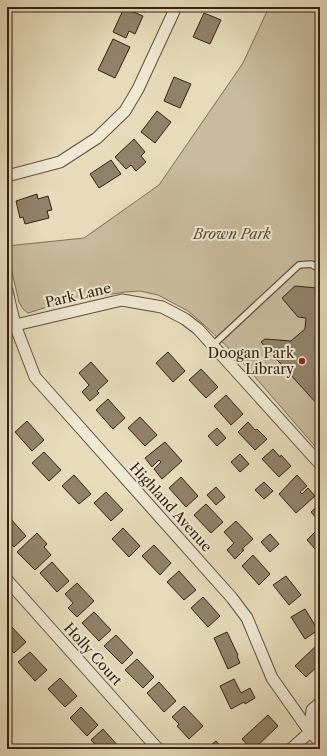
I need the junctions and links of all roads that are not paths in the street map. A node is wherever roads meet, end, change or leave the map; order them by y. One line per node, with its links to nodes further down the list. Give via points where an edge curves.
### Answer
1 (176, 7): 2 (street, via 138,90 125,111 97,138 60,162)
2 (7, 176)
3 (320, 269): 6 (lane, via 311,264 299,265)
4 (7, 291): 5 (street, Highland Avenue)
5 (11, 326): 6 (street, Park Lane, via 122,300 172,311 198,329); 10 (street, Highland Avenue, via 35,377 247,618 272,678)
6 (213, 345): 7 (street, Park Lane)
7 (318, 457)
8 (7, 580): 12 (street, Holly Court)
9 (320, 703): 10 (street, via 312,710)
10 (310, 732): 11 (street, Highland Avenue); 13 (street)
11 (320, 742)
12 (158, 749)
13 (291, 749)

